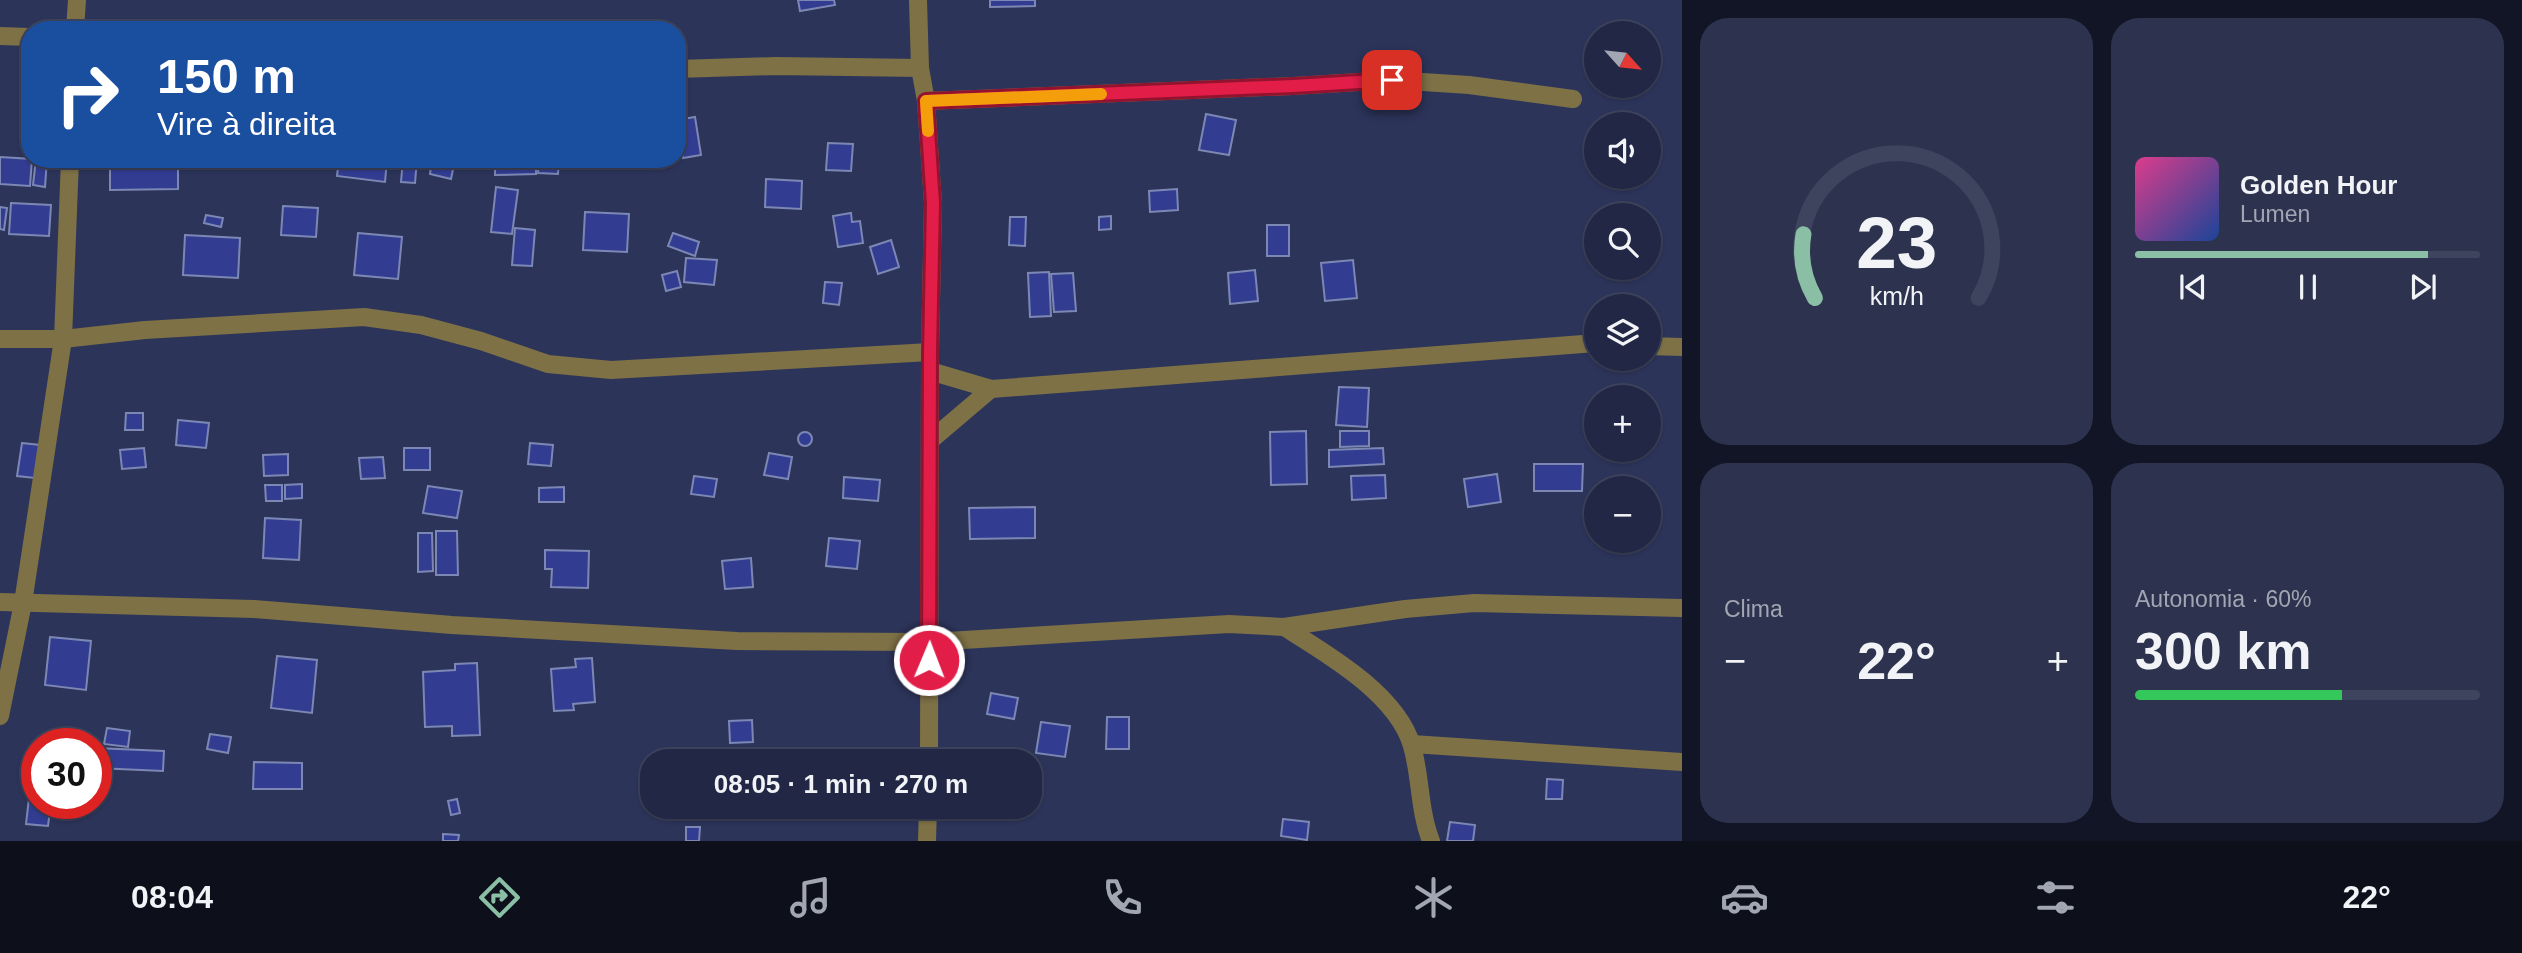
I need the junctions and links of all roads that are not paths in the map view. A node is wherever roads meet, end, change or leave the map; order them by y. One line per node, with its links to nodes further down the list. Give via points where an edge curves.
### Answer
1 (77, 0): 3 (street)
2 (918, 0): 6 (street)
3 (76, 21)
4 (0, 36): 5 (street)
5 (21, 37)
6 (920, 68): 7 (street); 9 (street)
7 (686, 69)
8 (1573, 99): 9 (street, via 1392,80)
9 (926, 101): 16 (street, via 933,203)
10 (70, 168): 12 (street)
11 (0, 339): 12 (street)
12 (63, 339): 16 (street, via 364,317 421,325 548,364 611,370); 21 (street)
13 (1584, 345): 18 (street)
14 (1661, 346): 15 (street)
15 (1682, 347)
16 (930, 352): 17 (street)
17 (930, 371): 18 (street); 19 (street)
18 (991, 389): 19 (street)
19 (931, 440): 24 (street)
20 (0, 602): 21 (street)
21 (23, 603): 24 (street, via 254,609 737,640); 25 (street)
22 (1682, 608): 23 (street, via 1474,603)
23 (1284, 627): 24 (street, via 1230,624); 26 (street, via 1348,667 1391,707)
24 (930, 642): 27 (street)
25 (0, 716)
26 (1412, 744): 28 (street); 31 (street)
27 (929, 749)
28 (1682, 762)
29 (928, 819): 30 (street)
30 (927, 841)
31 (1431, 841)

